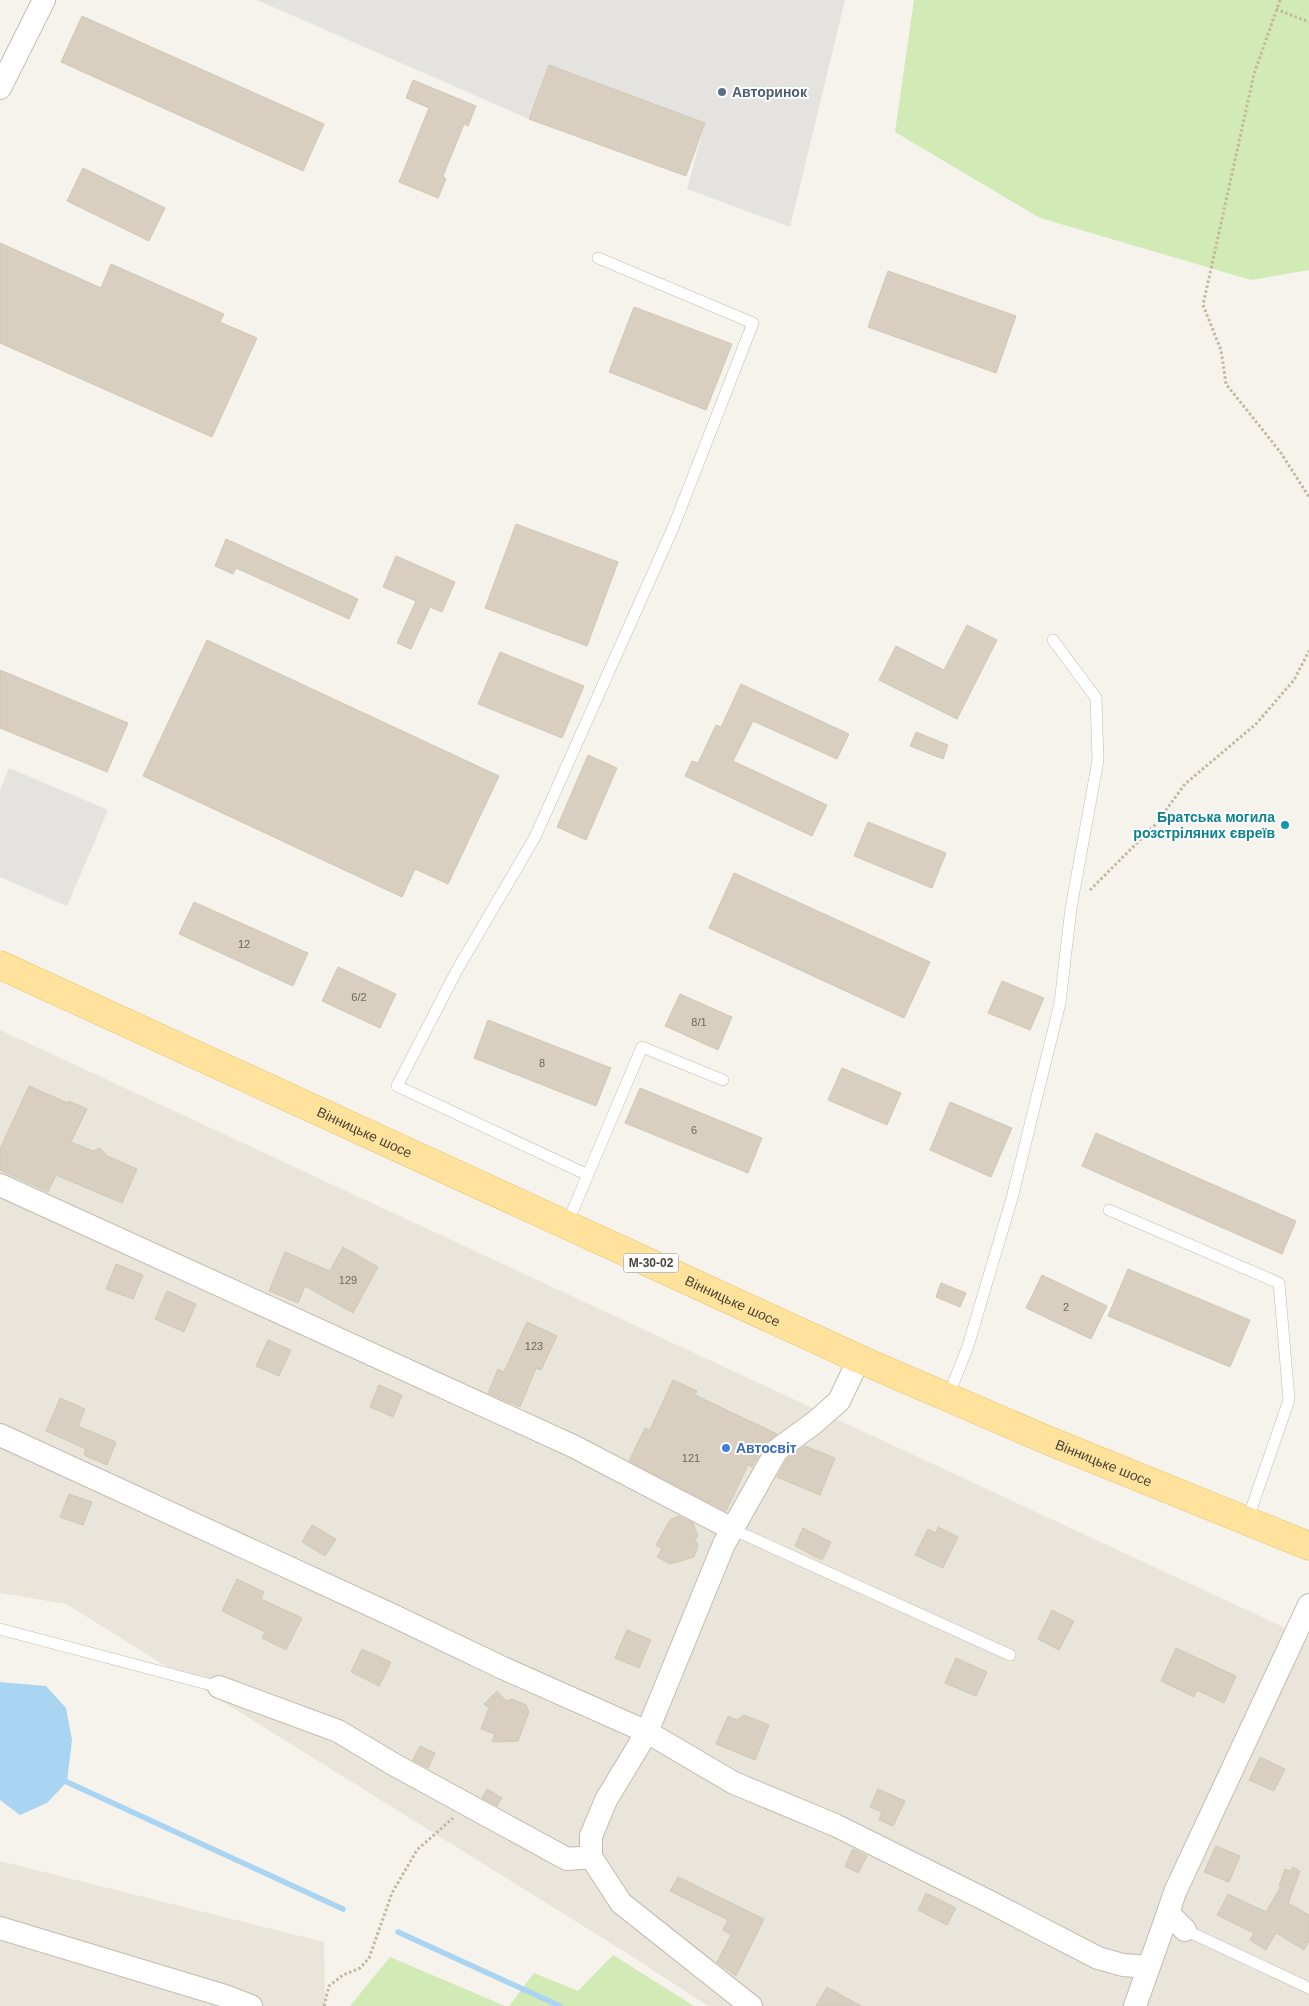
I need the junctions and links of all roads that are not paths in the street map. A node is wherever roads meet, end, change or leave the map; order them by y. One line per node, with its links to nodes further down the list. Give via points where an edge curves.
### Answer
1 (44, 0): 2 (street)
2 (0, 88)
3 (598, 258): 7 (lane, via 753,323 673,528 535,837 457,970 397,1086)
4 (1054, 640): 12 (lane, via 1096,698 1098,760 1071,908 1060,1003 1014,1188 968,1346)
5 (0, 965): 10 (main road, Вінницьке шосе / М-30-02)
6 (723, 1080): 7 (lane, via 642,1046)
7 (588, 1176): 10 (lane)
8 (0, 1186): 15 (street, via 572,1446)
9 (1109, 1210): 14 (lane, via 1279,1283 1289,1400)
10 (567, 1224): 11 (main road, Вінницьке шосе / М-30-02)
11 (859, 1359): 12 (main road, Вінницьке шосе / М-30-02); 15 (street, via 839,1401 777,1450)
12 (948, 1397): 14 (main road, Вінницьке шосе / М-30-02)
13 (0, 1435): 21 (street)
14 (1247, 1521): 16 (main road, Вінницьке шосе / М-30-02)
15 (732, 1529): 19 (lane); 21 (street)
16 (1309, 1546)
17 (1309, 1605): 25 (street, via 1175,1892)
18 (0, 1629): 20 (lane)
19 (1010, 1655)
20 (219, 1687): 23 (street, via 338,1731)
21 (647, 1732): 22 (street, via 606,1800 591,1836); 27 (street, via 734,1783 835,1826 1098,1958)
22 (591, 1857): 23 (street); 24 (street)
23 (567, 1859): 24 (street)
24 (621, 1904): 30 (street)
25 (1172, 1923): 27 (street); 28 (lane)
26 (0, 1928): 29 (street)
27 (1149, 1968): 31 (street)
28 (1309, 1988)
29 (251, 2006)
30 (751, 2006)
31 (1135, 2006)

